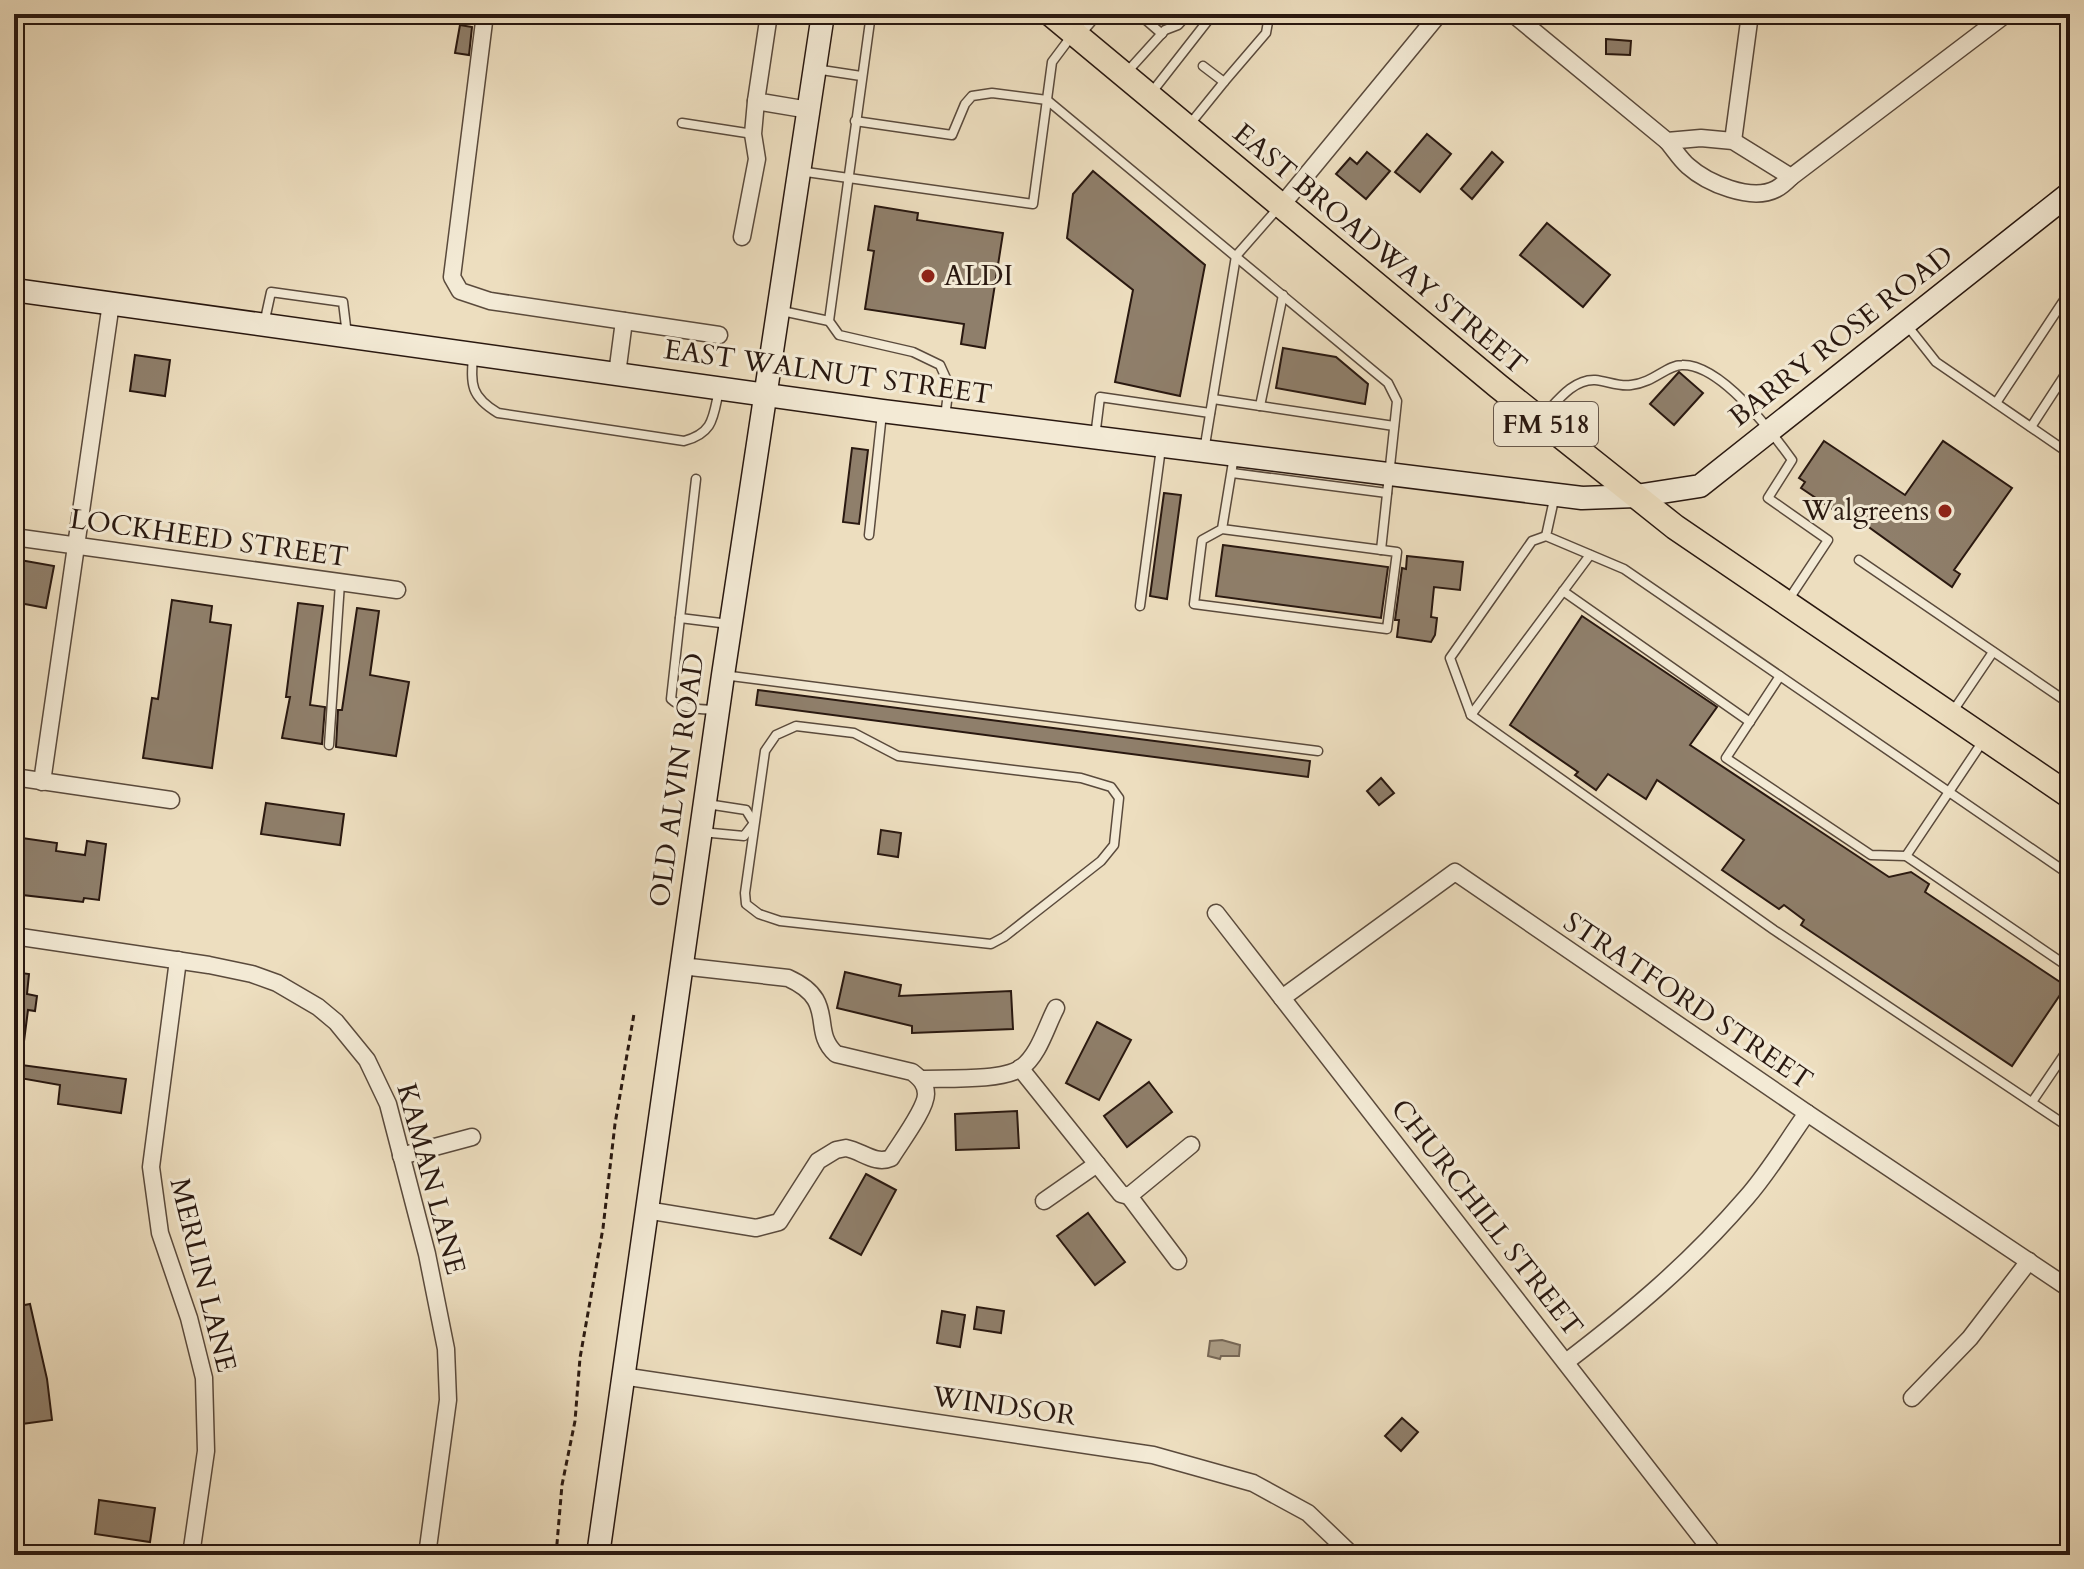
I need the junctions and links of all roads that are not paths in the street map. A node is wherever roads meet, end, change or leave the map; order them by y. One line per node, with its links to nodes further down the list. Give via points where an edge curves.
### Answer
1 (485, 14): 43 (street, via 452,277 460,291 490,301)
2 (769, 14): 23 (street)
3 (823, 14): 17 (street, OLD ALVIN ROAD)
4 (871, 14): 19 (lane)
5 (1098, 14): 14 (lane)
6 (1139, 14): 15 (lane)
7 (1188, 14): 15 (lane)
8 (1213, 14): 21 (lane)
9 (1264, 14): 20 (lane, via 1266,33)
10 (1439, 14): 35 (street)
11 (1513, 14): 29 (street)
12 (1750, 14): 30 (street)
13 (2006, 14): 32 (street)
14 (1064, 23): 18 (main road, EAST BROADWAY STREET / FM 518); 22 (lane)
15 (1162, 34): 18 (lane)
16 (1203, 66): 20 (lane)
17 (815, 69): 19 (lane); 24 (street, OLD ALVIN ROAD)
18 (1124, 75): 21 (main road, EAST BROADWAY STREET / FM 518)
19 (861, 76): 25 (lane)
20 (1224, 82): 27 (lane)
21 (1149, 96): 27 (main road, EAST BROADWAY STREET / FM 518)
22 (1047, 100): 25 (lane, via 992,93 972,96 952,135); 33 (lane, via 1033,204); 37 (lane)
23 (756, 101): 24 (street); 28 (street)
24 (809, 110): 31 (street, OLD ALVIN ROAD)
25 (855, 121): 33 (lane)
26 (682, 123): 28 (lane)
27 (1187, 127): 35 (main road, EAST BROADWAY STREET / FM 518)
28 (753, 134): 36 (street, via 757,159)
29 (1667, 141): 30 (street); 32 (street, via 1687,165 1732,189 1774,190)
30 (1733, 141): 32 (street)
31 (799, 171): 33 (lane); 42 (street, OLD ALVIN ROAD)
32 (1791, 177)
33 (847, 178): 44 (lane)
34 (2070, 193): 45 (street, BARRY ROSE ROAD)
35 (1281, 206): 37 (lane); 60 (main road, EAST BROADWAY STREET / FM 518)
36 (742, 237)
37 (1236, 256): 40 (lane); 54 (lane)
38 (14, 290): 41 (street, EAST WALNUT STREET)
39 (2070, 291): 55 (lane)
40 (1283, 295): 56 (lane); 61 (lane, via 1388,383 1397,401)
41 (111, 303): 46 (street, EAST WALNUT STREET); 77 (street)
42 (777, 310): 44 (lane); 53 (street, OLD ALVIN ROAD)
43 (624, 321): 47 (street); 51 (street)
44 (829, 321): 59 (lane, via 839,335 913,352 940,365 949,385)
45 (1905, 323): 55 (lane, via 1936,362); 63 (street, BARRY ROSE ROAD)
46 (264, 325): 48 (street, EAST WALNUT STREET); 48 (lane, via 271,292 343,302)
47 (719, 335)
48 (347, 336): 49 (street, EAST WALNUT STREET)
49 (473, 354): 51 (street, EAST WALNUT STREET); 52 (lane, via 474,390 481,403 498,413 684,441 698,437 712,423)
50 (2070, 367): 62 (lane)
51 (617, 374): 52 (street, EAST WALNUT STREET)
52 (719, 388): 53 (street, EAST WALNUT STREET)
53 (764, 394): 57 (street, EAST WALNUT STREET); 87 (street, OLD ALVIN ROAD)
54 (1213, 399): 56 (lane); 58 (lane)
55 (1996, 403): 62 (lane)
56 (1260, 406): 61 (lane)
57 (882, 411): 59 (street, EAST WALNUT STREET); 74 (lane)
58 (1210, 413): 64 (lane, via 1100,397); 66 (lane)
59 (945, 419): 64 (street, EAST WALNUT STREET)
60 (1539, 419): 63 (lane, via 1580,381 1627,386 1685,365 1728,387); 72 (main road, EAST BROADWAY STREET / FM 518)
61 (1394, 426): 70 (lane)
62 (2031, 427): 67 (lane)
63 (1770, 430): 72 (street, BARRY ROSE ROAD, via 1700,486); 84 (lane, via 1792,460 1768,498 1828,540)
64 (1095, 439): 65 (street, EAST WALNUT STREET)
65 (1161, 446): 66 (street, EAST WALNUT STREET); 85 (lane)
66 (1204, 451): 68 (street, EAST WALNUT STREET)
67 (2070, 454)
68 (1233, 464): 70 (street, EAST WALNUT STREET); 73 (lane)
69 (696, 479): 86 (lane)
70 (1388, 483): 71 (street, EAST WALNUT STREET); 78 (lane)
71 (1555, 494): 72 (street, EAST WALNUT STREET); 75 (lane)
72 (1636, 496): 84 (main road, EAST BROADWAY STREET / FM 518)
73 (1222, 529): 78 (lane); 78 (lane, via 1202,540 1194,604 1387,629 1397,552)
74 (869, 535)
75 (1546, 536): 79 (lane); 93 (lane, via 1532,541 1450,658)
76 (14, 537): 77 (street, LOCKHEED STREET)
77 (77, 546): 81 (street, LOCKHEED STREET); 100 (street)
78 (1381, 550)
79 (1590, 555): 83 (lane); 90 (lane, via 1624,569)
80 (1859, 560): 88 (lane)
81 (340, 583): 82 (street, LOCKHEED STREET); 97 (lane)
82 (397, 590)
83 (1563, 591): 93 (lane); 95 (lane)
84 (1787, 603): 94 (main road, EAST BROADWAY STREET / FM 518)
85 (1140, 606)
86 (680, 618): 87 (lane); 92 (lane, via 671,699)
87 (730, 624): 89 (street, OLD ALVIN ROAD)
88 (1993, 652): 91 (lane); 94 (lane)
89 (723, 675): 92 (street, OLD ALVIN ROAD); 98 (lane)
90 (1780, 676): 95 (lane); 101 (lane)
91 (2070, 704)
92 (717, 710): 104 (street, OLD ALVIN ROAD)
93 (1471, 715): 119 (lane, via 1774,930)
94 (1950, 715): 96 (main road, EAST BROADWAY STREET / FM 518)
95 (1750, 722): 107 (lane, via 1726,758 1871,855)
96 (1985, 738): 101 (lane); 102 (main road, EAST BROADWAY STREET / FM 518)
97 (329, 745)
98 (1318, 751)
99 (14, 777): 100 (street)
100 (42, 782): 103 (street)
101 (1949, 792): 107 (lane); 108 (lane)
102 (2070, 796)
103 (171, 800)
104 (704, 804): 105 (lane, via 746,810); 106 (street, OLD ALVIN ROAD)
105 (754, 823): 105 (lane, via 745,893 746,904 759,914 780,921 991,944 1101,861 1114,845 1119,798 1111,787 1081,778 898,756 854,733 796,726 776,735 765,751); 106 (lane, via 744,836)
106 (700, 831): 112 (street, OLD ALVIN ROAD)
107 (1906, 856): 113 (lane)
108 (2070, 875)
109 (1216, 913): 114 (street, CHURCHILL STREET)
110 (14, 936): 111 (street, KAMAN LANE)
111 (178, 960): 124 (street, KAMAN LANE, via 277,983 336,1022 379,1082); 135 (street, MERLIN LANE, via 151,1167 160,1233 198,1348 206,1405 206,1451)
112 (681, 966): 118 (street, via 788,978 801,984 815,995 827,1041 836,1054); 128 (street, OLD ALVIN ROAD)
113 (2070, 968)
114 (1282, 998): 120 (street, STRATFORD STREET, via 1455,872); 132 (street, CHURCHILL STREET)
115 (1056, 1008): 117 (street, via 1034,1053)
116 (2070, 1046): 119 (lane)
117 (1020, 1068): 118 (street, via 1003,1074); 125 (street)
118 (922, 1079): 128 (street, via 924,1103 891,1158 876,1160 846,1148 825,1155 779,1222 756,1228)
119 (2032, 1102): 121 (lane)
120 (1807, 1113): 130 (street, STRATFORD STREET); 132 (street, via 1748,1196 1683,1266)
121 (2070, 1128)
122 (472, 1137): 124 (street)
123 (1191, 1145): 126 (street)
124 (401, 1156): 136 (street, KAMAN LANE, via 439,1308 448,1377)
125 (1097, 1164): 126 (street, via 1121,1194); 127 (street)
126 (1129, 1196): 129 (street)
127 (1044, 1201)
128 (646, 1210): 133 (street, OLD ALVIN ROAD)
129 (1178, 1261)
130 (2029, 1261): 131 (street, STRATFORD STREET); 134 (street, via 1970,1338)
131 (2070, 1289)
132 (1566, 1362): 139 (street, CHURCHILL STREET)
133 (622, 1376): 137 (street, OLD ALVIN ROAD); 138 (street, WINDSOR, via 1153,1455 1253,1483 1308,1513)
134 (1912, 1398)
135 (191, 1555)
136 (427, 1555)
137 (598, 1555)
138 (1352, 1555)
139 (1715, 1555)

